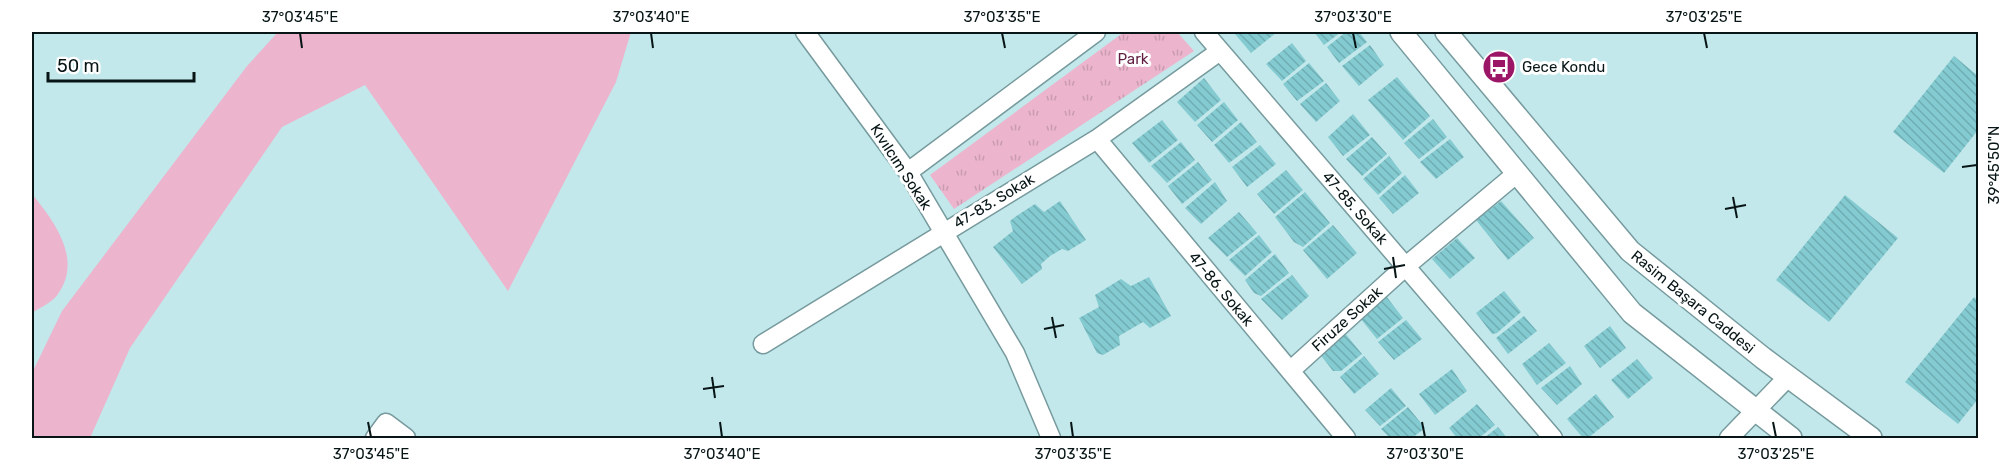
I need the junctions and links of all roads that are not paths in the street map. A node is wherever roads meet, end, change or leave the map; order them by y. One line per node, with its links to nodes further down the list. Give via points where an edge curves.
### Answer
1 (806, 32): 8 (street, Kıvılcım Sokak)
2 (1096, 32): 8 (street)
3 (1204, 32): 6 (street, 47-85. Sokak)
4 (1401, 32): 9 (street)
5 (1446, 32): 14 (street, Rasim Başara Caddesi, via 1630,251)
6 (1220, 51): 7 (street, 47-83. Sokak); 11 (street, 47-85. Sokak)
7 (1097, 139): 10 (street, 47-83. Sokak); 13 (street, 47-86. Sokak)
8 (908, 172): 10 (street, Kıvılcım Sokak)
9 (1515, 174): 11 (street, Firuze Sokak); 15 (street, via 1632,313)
10 (943, 232): 12 (street, 47-83. Sokak); 18 (street, Kıvılcım Sokak, via 1015,353)
11 (1406, 266): 13 (street, Firuze Sokak); 20 (street, 47-85. Sokak)
12 (763, 344)
13 (1290, 371): 19 (street, 47-86. Sokak)
14 (1788, 377): 15 (street); 23 (street, Rasim Başara Caddesi)
15 (1755, 410): 21 (street); 22 (street)
16 (375, 438): 17 (street, via 386,423)
17 (406, 438)
18 (1051, 438)
19 (1346, 438)
20 (1553, 438)
21 (1729, 438)
22 (1791, 438)
23 (1871, 438)

